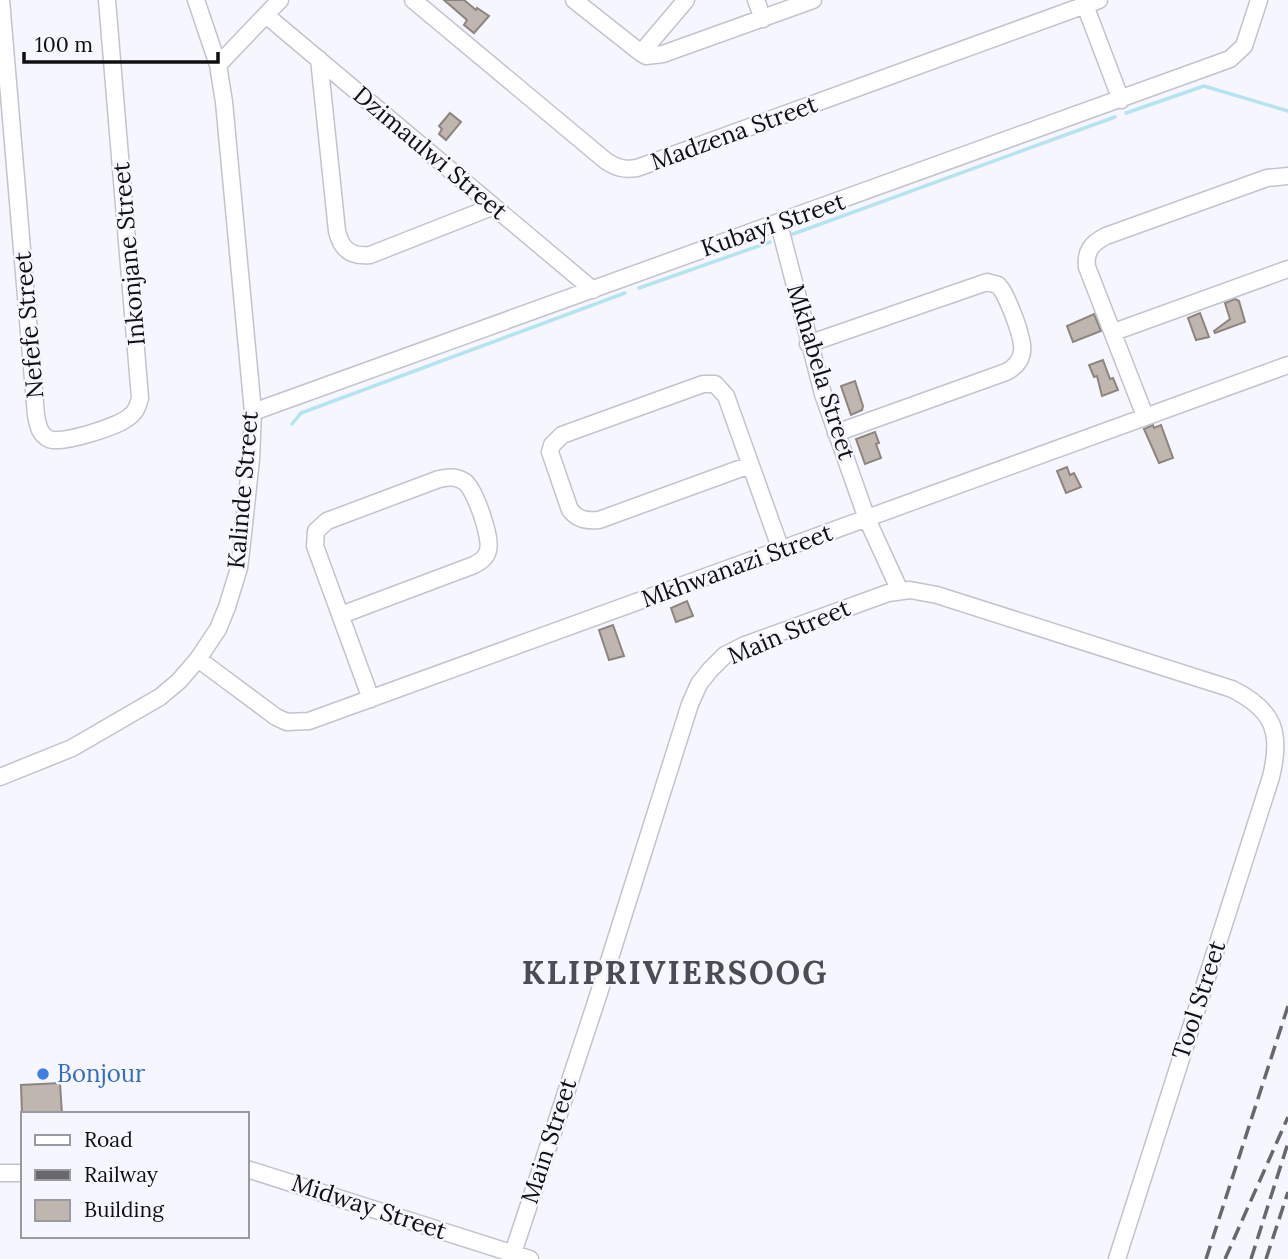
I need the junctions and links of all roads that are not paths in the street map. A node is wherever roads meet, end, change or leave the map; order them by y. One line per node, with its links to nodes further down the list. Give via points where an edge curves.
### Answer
1 (1, 0): 29 (street, Nefefe Street, via 36,415)
2 (107, 0): 29 (street, Inkonjane Street, via 140,398 127,420 66,440)
3 (197, 0): 16 (street, Kalinde Street)
4 (280, 0): 12 (street)
5 (413, 0): 11 (street, Madzena Street, via 606,161 626,169)
6 (574, 0): 14 (street)
7 (686, 0): 14 (street)
8 (756, 0): 13 (street)
9 (813, 0): 13 (street)
10 (1259, 0): 17 (street, Kubayi Street, via 1237,54)
11 (1089, 2): 17 (street)
12 (267, 16): 15 (street, Dzimaulwi Street); 16 (street)
13 (763, 19): 14 (street, via 663,54)
14 (641, 53)
15 (319, 59): 19 (street, Dzimaulwi Street); 19 (street, via 337,231 344,248 352,254 369,255)
16 (218, 65): 26 (street, Kalinde Street)
17 (1121, 100): 20 (street, Kubayi Street)
18 (1288, 176): 23 (street, via 1267,177 1093,244 1087,267)
19 (492, 207): 22 (street, Dzimaulwi Street)
20 (779, 224): 22 (street, Kubayi Street); 24 (street, Mkhabela Street)
21 (1288, 269): 23 (street)
22 (593, 289): 26 (street, Kubayi Street)
23 (1114, 332): 27 (street)
24 (808, 344): 28 (street, Mkhabela Street); 28 (street, via 987,282 1002,290 1023,342 1020,360 1006,372)
25 (1288, 365): 27 (street, Mkhwanazi Street)
26 (253, 412): 35 (street, Kalinde Street, via 239,568 218,629)
27 (1145, 416): 31 (street, Mkhwanazi Street)
28 (836, 433): 31 (street, Mkhabela Street)
29 (46, 438)
30 (750, 465): 30 (street, via 726,396 710,383 562,435 550,452 570,510 589,521); 32 (street)
31 (867, 519): 32 (street, Mkhwanazi Street); 33 (street, Mkhabela Street)
32 (781, 550): 36 (street, Mkhwanazi Street)
33 (900, 591): 37 (street, Main Street, via 937,595 1232,689 1262,709); 42 (street, Main Street, via 746,645 725,655 699,684)
34 (341, 615): 34 (street, via 315,547 321,525 439,479 464,481 488,537 485,557); 36 (street)
35 (198, 659): 36 (street, Mkhwanazi Street, via 287,722 309,721); 38 (street, Kalinde Street, via 160,697 72,748)
36 (371, 699)
37 (1277, 740): 44 (street, Tool Street, via 1270,777)
38 (0, 777)
39 (248, 1169): 42 (street, Midway Street)
40 (21, 1172): 41 (street)
41 (0, 1173)
42 (513, 1253): 43 (street, Midway Street)
43 (530, 1259)
44 (1116, 1259)

